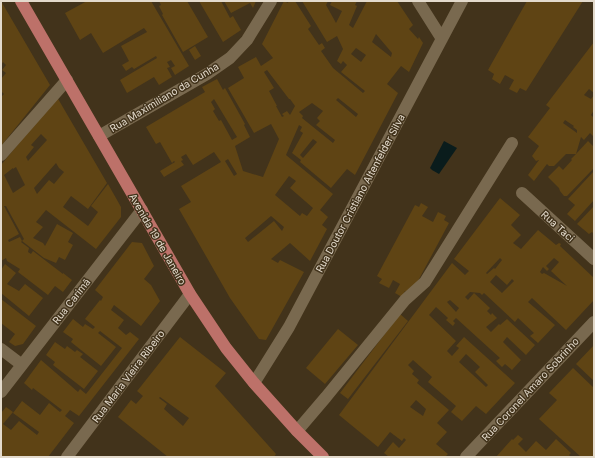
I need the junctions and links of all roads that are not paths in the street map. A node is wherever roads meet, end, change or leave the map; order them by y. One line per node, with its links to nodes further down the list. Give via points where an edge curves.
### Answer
1 (21, 1): 6 (main road, Avenida 19 de Janeiro)
2 (271, 1): 7 (street, Rua Maximiliano da Cunha, via 247,40 230,58)
3 (418, 1): 5 (street)
4 (462, 1): 5 (street, Rua Doutor Cristiano Altenfelder Silva)
5 (442, 40): 17 (street, Rua Doutor Cristiano Altenfelder Silva, via 289,327)
6 (67, 80): 7 (main road, Avenida 19 de Janeiro); 9 (street)
7 (99, 136): 11 (main road, Avenida 19 de Janeiro)
8 (512, 143): 19 (street, via 425,282 405,300)
9 (1, 155)
10 (522, 193): 12 (street, Rua Taci)
11 (142, 210): 13 (main road, Avenida 19 de Janeiro); 16 (street, Rua Carimã)
12 (594, 259)
13 (190, 294): 17 (main road, Avenida 19 de Janeiro, via 226,348); 20 (street, Rua Maria Vieira Ribeiro)
14 (594, 322): 22 (street, Rua Coronel Amaro Sobrinho)
15 (1, 349): 16 (street)
16 (22, 365): 18 (street, Rua Carimã)
17 (254, 383): 19 (main road, Avenida 19 de Janeiro)
18 (1, 392)
19 (297, 431): 21 (main road, Avenida 19 de Janeiro)
20 (67, 457)
21 (322, 457)
22 (466, 457)

